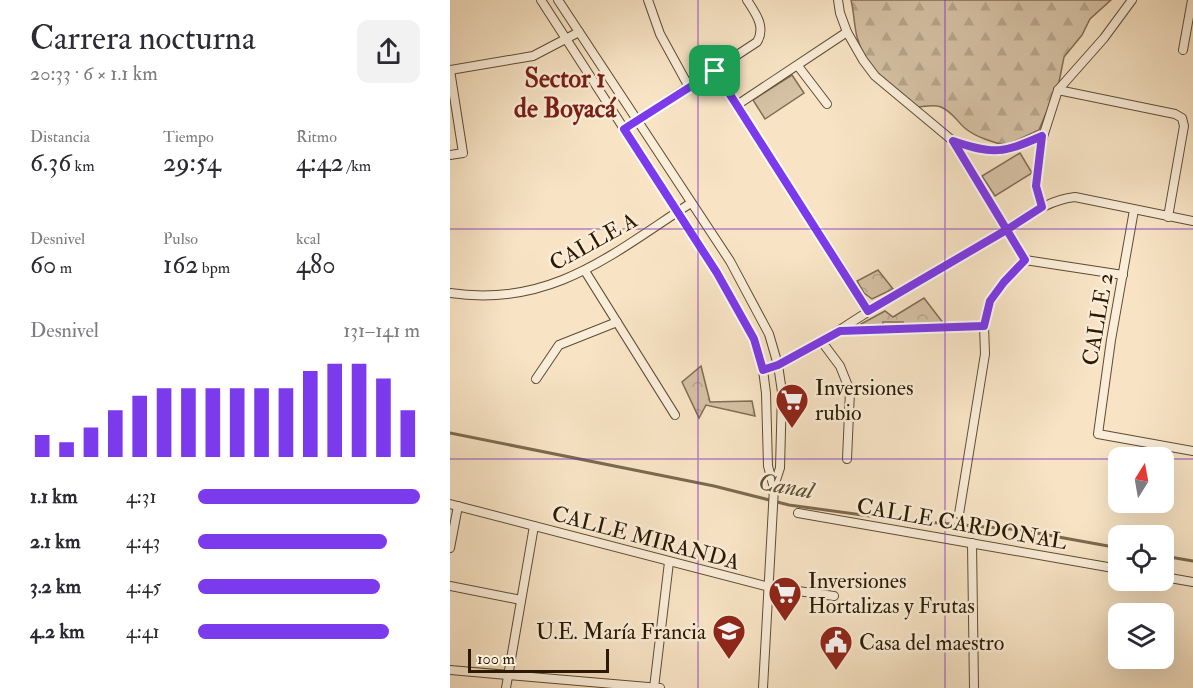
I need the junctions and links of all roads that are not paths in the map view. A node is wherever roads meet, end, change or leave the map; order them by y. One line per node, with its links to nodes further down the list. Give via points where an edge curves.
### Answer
1 (541, 0): 10 (street)
2 (558, 0): 8 (street)
3 (648, 0): 15 (street, via 660,34)
4 (747, 0): 14 (street, via 761,25 761,36 752,47)
5 (838, 0): 9 (street)
6 (1132, 0): 16 (street)
7 (1191, 0): 11 (street)
8 (579, 32): 10 (street); 19 (street)
9 (847, 32): 12 (street); 22 (street, via 875,76)
10 (567, 40): 13 (street, via 533,56); 20 (street)
11 (1183, 50)
12 (798, 66): 17 (street); 18 (street)
13 (450, 70): 23 (street, via 463,153)
14 (715, 71): 15 (street); 18 (street)
15 (689, 87): 19 (street)
16 (1058, 90): 21 (street); 28 (street, via 1182,118 1184,126)
17 (827, 104)
18 (737, 105): 35 (street)
19 (637, 120): 20 (street); 24 (street)
20 (624, 129): 27 (street)
21 (1042, 136): 22 (street, via 1015,148 992,152); 25 (street, via 1036,186)
22 (953, 141): 30 (street)
23 (450, 155)
24 (691, 203): 27 (street, CALLE A); 40 (street, via 730,261 769,334)
25 (1042, 207): 26 (street, via 1075,197); 30 (street)
26 (1134, 210): 28 (street); 33 (street, CALLE 2)
27 (678, 212): 32 (street, CALLE A); 41 (street, via 754,339)
28 (1168, 217): 29 (street)
29 (1193, 221)
30 (1008, 229): 31 (street); 35 (street)
31 (1025, 260): 33 (street); 37 (street, via 990,301)
32 (585, 271): 34 (street, CALLE A, via 532,291 504,296); 36 (street)
33 (1123, 275): 44 (street, CALLE 2, via 1098,434)
34 (450, 293)
35 (868, 311): 38 (street)
36 (617, 322): 42 (street, via 559,345); 43 (street)
37 (984, 326): 38 (street); 49 (street, via 985,354)
38 (840, 331): 39 (street)
39 (822, 342): 40 (street); 45 (street, via 840,366 850,391)
40 (778, 365): 41 (street); 46 (street, via 782,392 780,468)
41 (763, 370): 46 (street, via 768,466)
42 (536, 380)
43 (675, 415)
44 (1193, 451)
45 (847, 459)
46 (774, 488): 58 (street)
47 (454, 505): 50 (street, CALLE MIRANDA); 52 (street)
48 (798, 513): 51 (street, CALLE CARDONAL)
49 (959, 514)
50 (534, 526): 53 (street, CALLE MIRANDA); 60 (street)
51 (972, 543): 54 (street, CALLE CARDONAL); 67 (street)
52 (450, 548)
53 (669, 562): 58 (street, CALLE MIRANDA); 64 (street)
54 (1108, 567)
55 (1174, 579): 56 (street)
56 (1193, 582)
57 (450, 586): 60 (street)
58 (769, 587): 59 (street, CALLE MIRANDA); 66 (street)
59 (834, 596)
60 (521, 600): 62 (street)
61 (450, 670): 62 (street)
62 (508, 675): 63 (street); 64 (street)
63 (506, 688)
64 (654, 688): 65 (street)
65 (660, 688)
66 (763, 688)
67 (974, 688)

